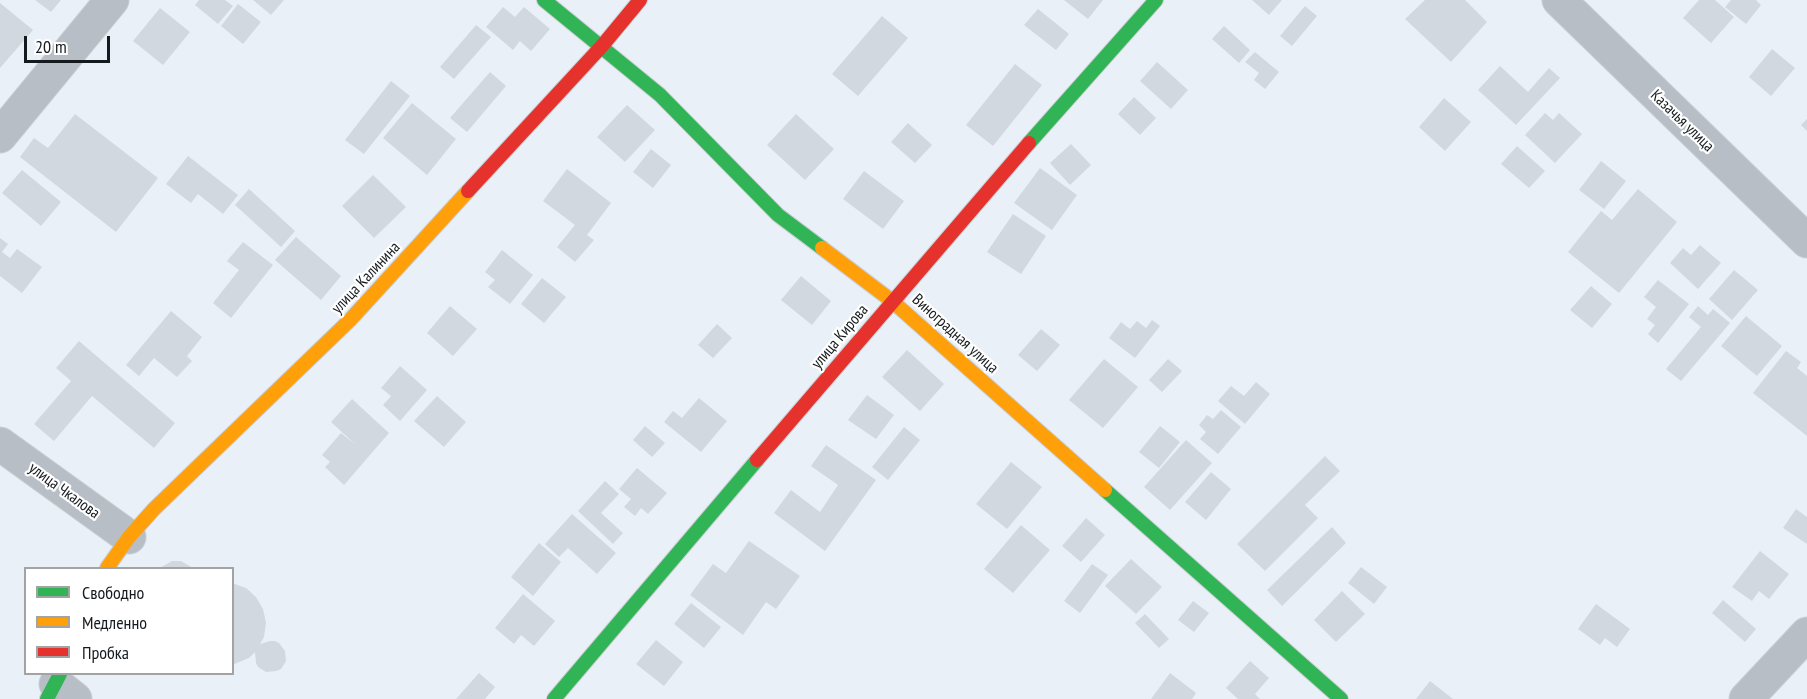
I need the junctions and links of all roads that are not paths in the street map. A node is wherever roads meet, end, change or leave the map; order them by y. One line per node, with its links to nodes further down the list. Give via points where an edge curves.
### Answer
1 (112, 0): 7 (street)
2 (544, 0): 6 (street, Виноградная улица)
3 (640, 0): 6 (street, улица Калинина)
4 (1156, 0): 9 (street, улица Кирова)
5 (1559, 0): 8 (street, Казачья улица)
6 (602, 46): 9 (street, Виноградная улица, via 660,95 778,216); 11 (street, улица Калинина, via 350,320)
7 (0, 136)
8 (1807, 241)
9 (892, 301): 14 (street, улица Кирова); 15 (street, Виноградная улица)
10 (0, 444): 11 (street, улица Чкалова)
11 (129, 537): 12 (street, улица Калинина)
12 (108, 567)
13 (1807, 634): 16 (street)
14 (554, 699)
15 (1341, 699)
16 (1746, 699)

